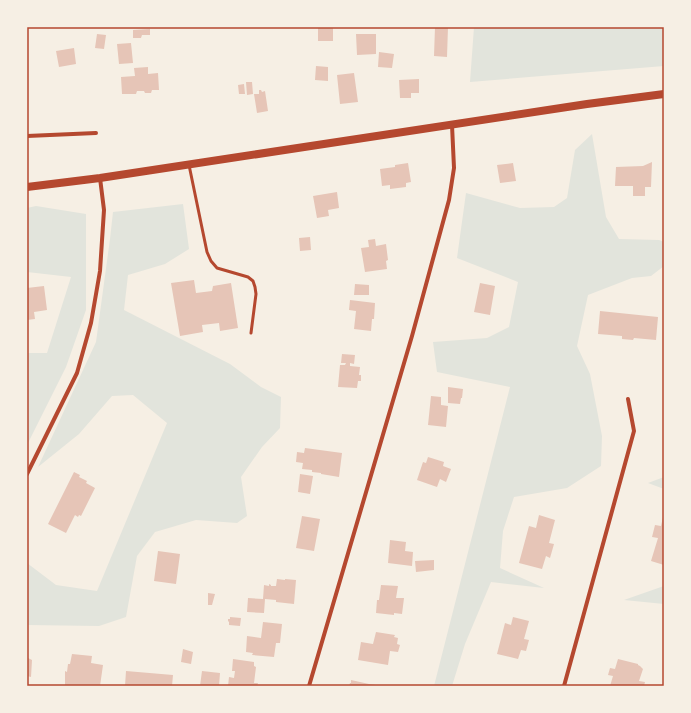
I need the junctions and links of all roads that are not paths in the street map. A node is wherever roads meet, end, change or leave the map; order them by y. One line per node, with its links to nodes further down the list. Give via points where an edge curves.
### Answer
1 (664, 94): 2 (main road)
2 (452, 124): 5 (main road); 11 (street, via 454,168 449,200 412,336)
3 (96, 133): 4 (street)
4 (27, 136)
5 (190, 165): 6 (main road); 8 (lane, via 211,261 217,268 248,277 253,281 256,294)
6 (100, 178): 7 (main road); 10 (street, via 104,210 100,271 91,323 77,373)
7 (27, 187)
8 (251, 333)
9 (628, 399): 12 (street, via 634,431)
10 (27, 474)
11 (309, 686)
12 (564, 686)

